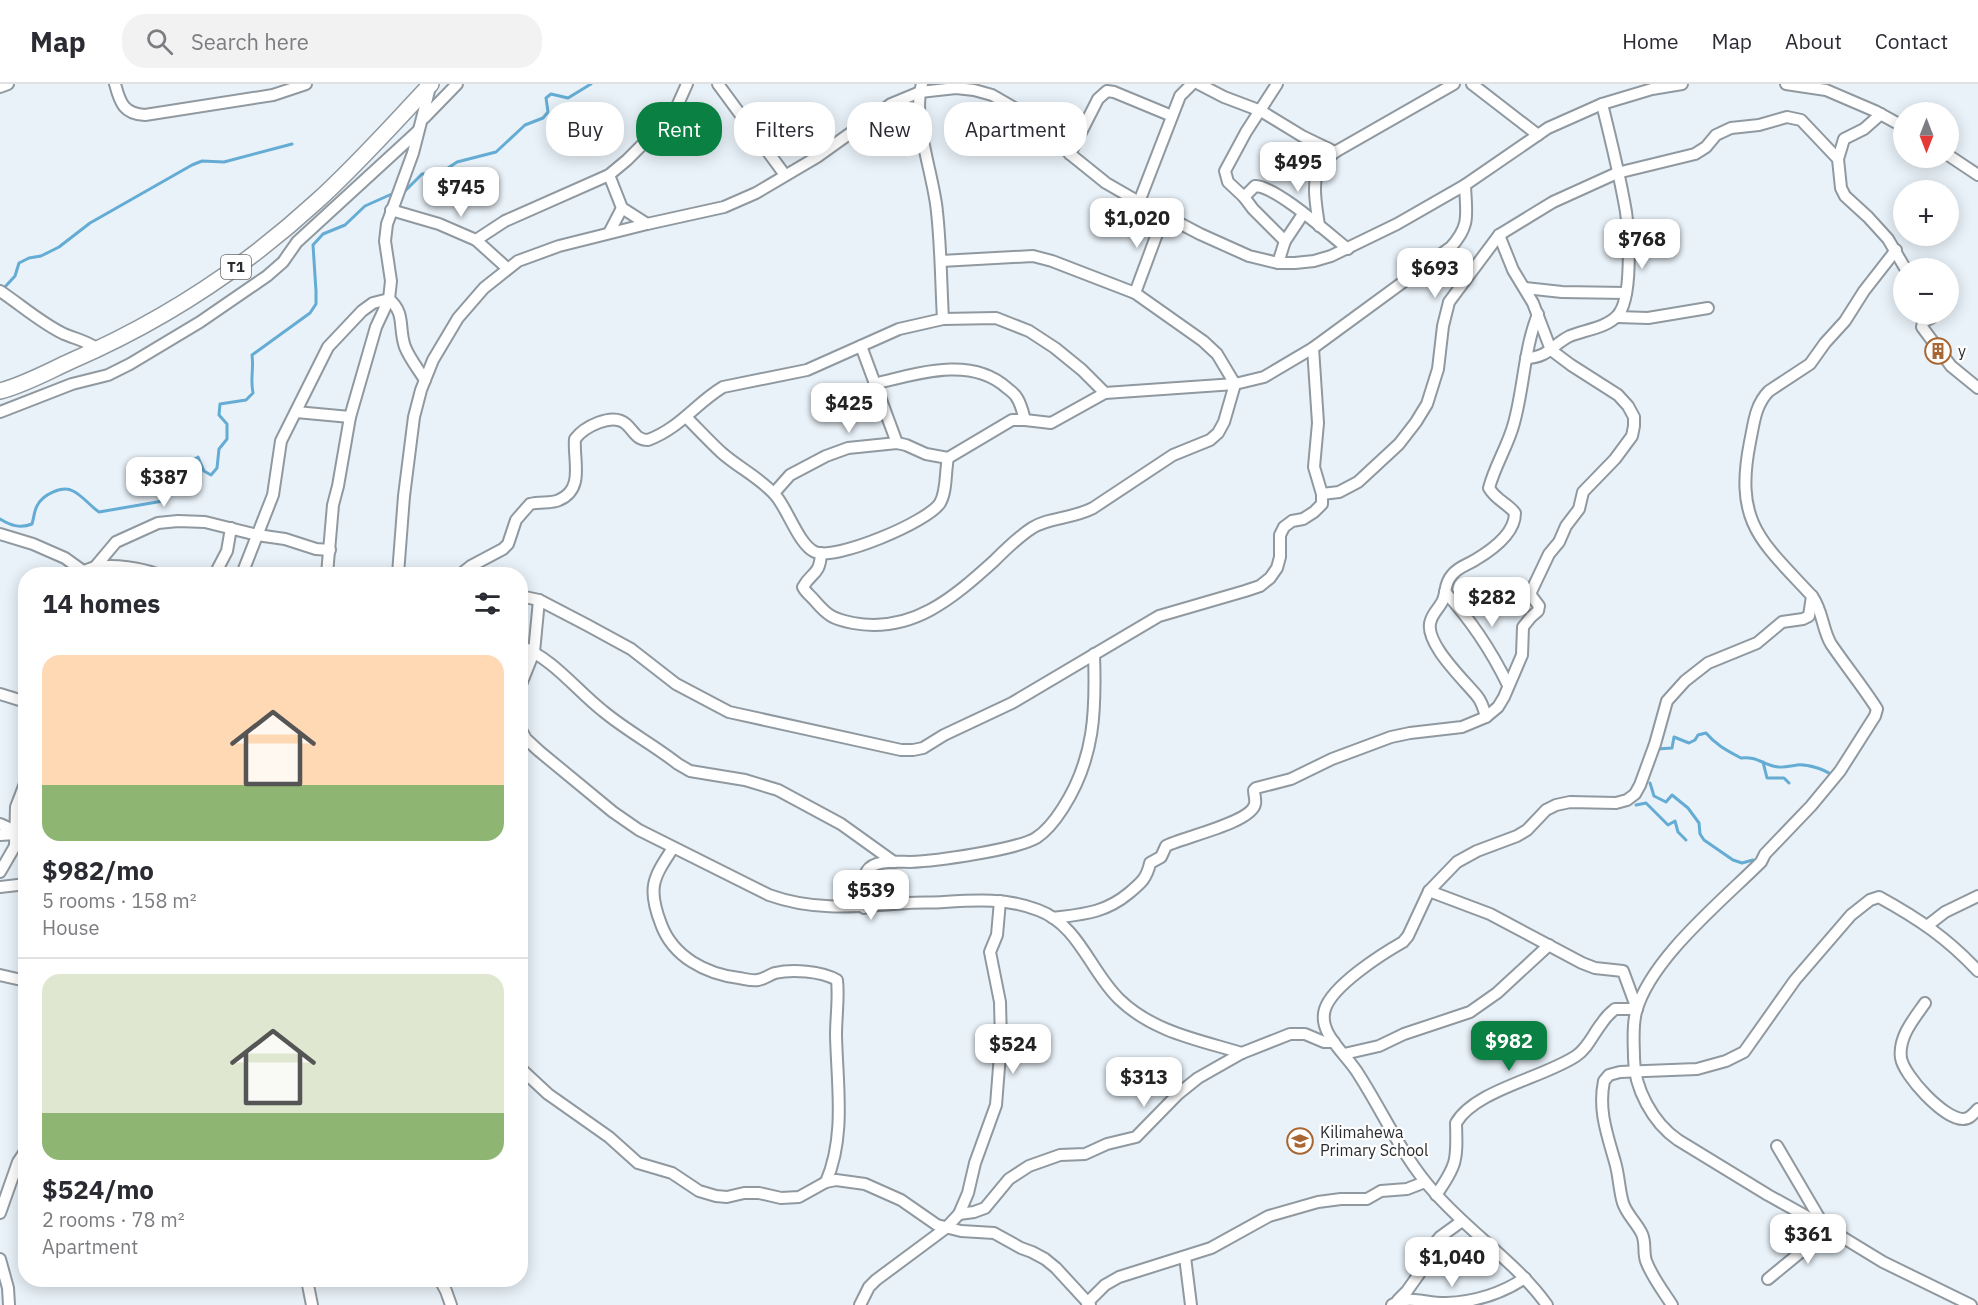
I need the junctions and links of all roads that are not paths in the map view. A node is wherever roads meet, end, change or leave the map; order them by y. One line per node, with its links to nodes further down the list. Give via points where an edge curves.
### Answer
1 (8, 84): 16 (street)
2 (115, 84): 3 (street, via 126,110 145,115 273,95)
3 (306, 84)
4 (431, 84): 26 (street); 67 (highway, T1, via 343,178 255,252 195,297)
5 (457, 84): 26 (street)
6 (687, 84): 34 (street, via 674,113)
7 (718, 84): 35 (street)
8 (1192, 84): 23 (street, via 1180,96)
9 (1199, 84): 21 (street)
10 (1277, 84): 21 (street)
11 (1454, 84): 28 (street)
12 (1472, 84): 27 (street)
13 (1682, 84): 20 (street)
14 (1786, 84): 17 (street)
15 (957, 86): 18 (street); 19 (street)
16 (0, 87)
17 (1824, 87): 22 (street)
18 (921, 88): 35 (street); 52 (street, via 919,111 935,193)
19 (1006, 102)
20 (1602, 104): 27 (street); 33 (street)
21 (1261, 111): 28 (street); 37 (street, via 1225,171 1228,182)
22 (1881, 114): 25 (street); 30 (street, via 1844,139)
23 (1172, 116): 24 (street, via 1107,91); 38 (street)
24 (1087, 121)
25 (1893, 121)
26 (420, 126): 40 (street); 76 (street, via 297,242 283,262 200,322 108,375 72,384)
27 (1538, 135): 36 (street)
28 (1335, 152): 44 (street, via 1320,166 1316,178)
29 (1072, 156): 38 (street, via 1106,183)
30 (1838, 159): 33 (street, via 1801,120 1791,117 1731,128 1716,135 1695,154); 50 (street, via 1840,188 1845,196)
31 (1959, 161): 32 (street)
32 (1975, 170)
33 (1617, 173): 46 (street, via 1553,202); 57 (street, via 1626,214)
34 (609, 175): 39 (street); 47 (street, via 505,221)
35 (785, 175): 43 (street, via 724,207)
36 (1465, 185): 49 (street); 66 (street, via 1467,219 1462,234 1451,247)
37 (1244, 197): 41 (street, via 1260,186); 48 (street)
38 (1139, 202): 42 (street)
39 (622, 208): 43 (street); 45 (street)
40 (391, 210): 47 (street); 59 (street, via 385,241 391,281)
41 (1303, 214): 44 (street); 48 (street)
42 (1164, 215): 53 (street, via 1249,256); 58 (street)
43 (647, 224): 45 (street)
44 (1319, 226): 49 (street)
45 (609, 233): 54 (street, via 559,246)
46 (1499, 235): 55 (street); 84 (street, via 1449,302 1438,369 1416,422 1399,444 1358,482 1339,492)
47 (476, 240): 54 (street)
48 (1285, 241): 53 (street)
49 (1348, 249): 53 (street, via 1314,261)
50 (1896, 250): 51 (street); 98 (street, via 1810,364 1769,390 1754,420 1744,482 1752,523)
51 (1900, 258)
52 (941, 261): 58 (street, via 1033,256); 63 (street)
53 (1278, 263)
54 (507, 268): 70 (street, via 458,318)
55 (1525, 288): 57 (street); 61 (street)
56 (0, 291): 67 (street, via 65,334)
57 (1626, 292): 62 (street)
58 (1135, 293): 72 (street, via 1203,341 1217,354)
59 (389, 299): 70 (street, via 400,311 405,346); 77 (street, via 362,311 328,347); 78 (street, via 376,327)
60 (1708, 308): 62 (street, via 1648,318)
61 (1538, 314): 68 (street); 69 (street)
62 (1617, 317): 68 (street, via 1563,340)
63 (943, 319): 65 (street, via 899,329); 75 (street, via 996,318 1029,331 1073,363)
64 (1923, 324): 73 (street, via 1951,366)
65 (861, 346): 71 (street); 79 (street, via 807,370 723,387)
66 (1313, 348): 72 (street, via 1264,377); 84 (street, via 1318,423 1314,466)
67 (98, 349): 74 (highway, T1)
68 (1551, 350): 69 (street); 105 (street, via 1618,395 1632,412 1634,426 1626,445 1583,492 1579,509 1538,574 1530,594 1539,606 1538,611 1523,627 1522,655)
69 (1526, 358): 97 (street, via 1515,422 1489,488 1497,499 1511,507 1515,522 1489,551 1452,575)
70 (425, 380): 95 (street, via 414,417)
71 (874, 384): 80 (street, via 927,372 980,373 999,381 1016,396); 81 (street)
72 (1235, 384): 75 (street); 89 (street, via 1224,422 1210,440 1173,455 1079,516 1036,525 946,600 914,619 879,626 829,616 803,587 818,570)
73 (1978, 388)
74 (0, 391)
75 (1105, 393): 80 (street, via 1051,423)
76 (0, 412)
77 (296, 412): 78 (street); 87 (street, via 281,441 273,495)
78 (350, 417): 88 (street, via 333,505)
79 (687, 418): 83 (street, via 722,453); 96 (street, via 648,440 637,437 626,424 616,420 600,422 579,434 574,446 577,476 569,493 561,500 530,504 516,520 508,544)
80 (1025, 420): 82 (street, via 1012,420)
81 (897, 443): 82 (street); 83 (street, via 848,448 826,456 790,475)
82 (948, 458): 89 (street, via 939,504 918,521 867,543)
83 (774, 494): 89 (street, via 804,542)
84 (1322, 494): 103 (street, via 1322,504 1314,512 1284,527 1276,568 1260,586 1158,616)
85 (231, 528): 87 (street); 91 (street, via 205,522 158,523 116,542); 92 (street, via 227,551)
86 (0, 534): 90 (street, via 33,544)
87 (257, 535): 88 (street); 93 (street)
88 (330, 550): 94 (street)
89 (821, 554)
90 (77, 567)
91 (95, 567)
92 (219, 567)
93 (245, 567)
94 (328, 567)
95 (399, 567)
96 (470, 567)
97 (1445, 592): 105 (street, via 1465,613); 108 (street, via 1431,619 1432,638 1477,696)
98 (1812, 596): 120 (street, via 1809,616 1782,622 1758,643 1708,663 1673,693 1663,710 1655,744 1635,794 1616,803 1556,805 1517,836 1457,862); 131 (street, via 1830,643 1877,709 1875,716 1840,771 1810,806 1761,862 1677,946 1653,977)
99 (528, 598): 100 (street)
100 (538, 600): 102 (street); 103 (street, via 631,649 676,684 729,712 901,750 923,748 1012,704)
101 (528, 649): 102 (street)
102 (534, 652): 104 (street); 116 (street, via 602,711 678,764 690,771 778,790 841,824)
103 (1094, 654): 116 (street, via 1095,715 1090,745 1070,798 1048,828 1035,838 1005,847 935,860)
104 (528, 667)
105 (1508, 685): 108 (street, via 1498,707)
106 (0, 694): 107 (street)
107 (18, 700)
108 (1486, 717): 124 (street, via 1462,727 1390,737 1291,778 1256,788 1253,809 1213,830 1166,846 1161,857 1150,863 1146,878 1117,903 1092,913)
109 (528, 741): 115 (street, via 613,813)
110 (18, 802): 112 (street, via 14,816)
111 (0, 824): 112 (street)
112 (16, 832): 113 (street); 114 (street); 117 (street, via 15,846)
113 (0, 834)
114 (18, 836)
115 (673, 848): 123 (street, via 789,903); 140 (street, via 653,884 653,896 662,927 684,956 698,966 735,978 756,980 785,971 837,980 839,1124)
116 (894, 862): 123 (street, via 878,864 867,871)
117 (0, 872)
118 (18, 885): 119 (street)
119 (0, 887)
120 (1429, 891): 126 (street, via 1490,914); 132 (street, via 1403,942 1363,968 1325,1007 1325,1027)
121 (1978, 896): 125 (street)
122 (1000, 901): 123 (street); 124 (street, via 1041,910); 144 (street, via 997,934 990,952 1000,1002 996,1105)
123 (864, 908)
124 (1053, 918): 133 (street, via 1080,943 1090,964 1120,1001 1139,1015 1181,1037)
125 (1927, 926): 127 (street, via 1951,943); 135 (street, via 1879,897 1870,900 1851,915 1795,980 1744,1052 1697,1069)
126 (1550, 945): 131 (street, via 1595,968 1623,971); 134 (street, via 1470,1012 1404,1034 1379,1047)
127 (1978, 971)
128 (0, 975): 129 (street)
129 (18, 979)
130 (1925, 1003): 137 (street, via 1902,1040 1901,1059 1912,1078 1944,1112 1964,1119)
131 (1636, 1009): 135 (street); 142 (street, via 1615,1009 1578,1055 1470,1107 1456,1123 1456,1159)
132 (1334, 1042): 133 (street, via 1290,1034); 134 (street)
133 (1242, 1053): 144 (street, via 1198,1078 1136,1137 1085,1154 1069,1153 1029,1166 1009,1179 984,1208)
134 (1344, 1054): 141 (street)
135 (1634, 1073): 146 (street, via 1644,1101 1666,1132); 162 (street, via 1609,1075 1604,1081 1601,1107 1622,1201 1642,1234 1648,1265)
136 (528, 1075): 140 (street, via 638,1163 672,1173 699,1191 716,1196 759,1193 799,1197)
137 (1978, 1109)
138 (1777, 1146): 146 (street)
139 (18, 1165): 143 (street)
140 (826, 1182): 147 (street, via 847,1180 865,1184 901,1200)
141 (1425, 1182): 142 (street); 148 (street, via 1407,1189 1381,1191 1367,1199 1297,1207 1269,1216 1211,1248)
142 (1436, 1195): 145 (street)
143 (0, 1213)
144 (959, 1214): 147 (street)
145 (1462, 1221): 150 (street); 155 (street, via 1430,1249 1413,1284)
146 (1824, 1226): 151 (street, via 1802,1251); 163 (street, via 1883,1262)
147 (946, 1228): 154 (street, via 994,1233 1032,1252 1056,1268); 159 (street, via 869,1287)
148 (1185, 1257): 154 (street, via 1119,1277); 160 (street)
149 (0, 1259): 156 (street)
150 (1526, 1278): 155 (street, via 1498,1294 1467,1301 1432,1304 1407,1299); 161 (street)
151 (1768, 1279)
152 (308, 1287): 157 (street)
153 (444, 1287): 158 (street)
154 (1089, 1304)
155 (1393, 1304)
156 (9, 1305)
157 (312, 1305)
158 (450, 1305)
159 (860, 1305)
160 (1191, 1305)
161 (1547, 1305)
162 (1672, 1305)
163 (1971, 1305)

